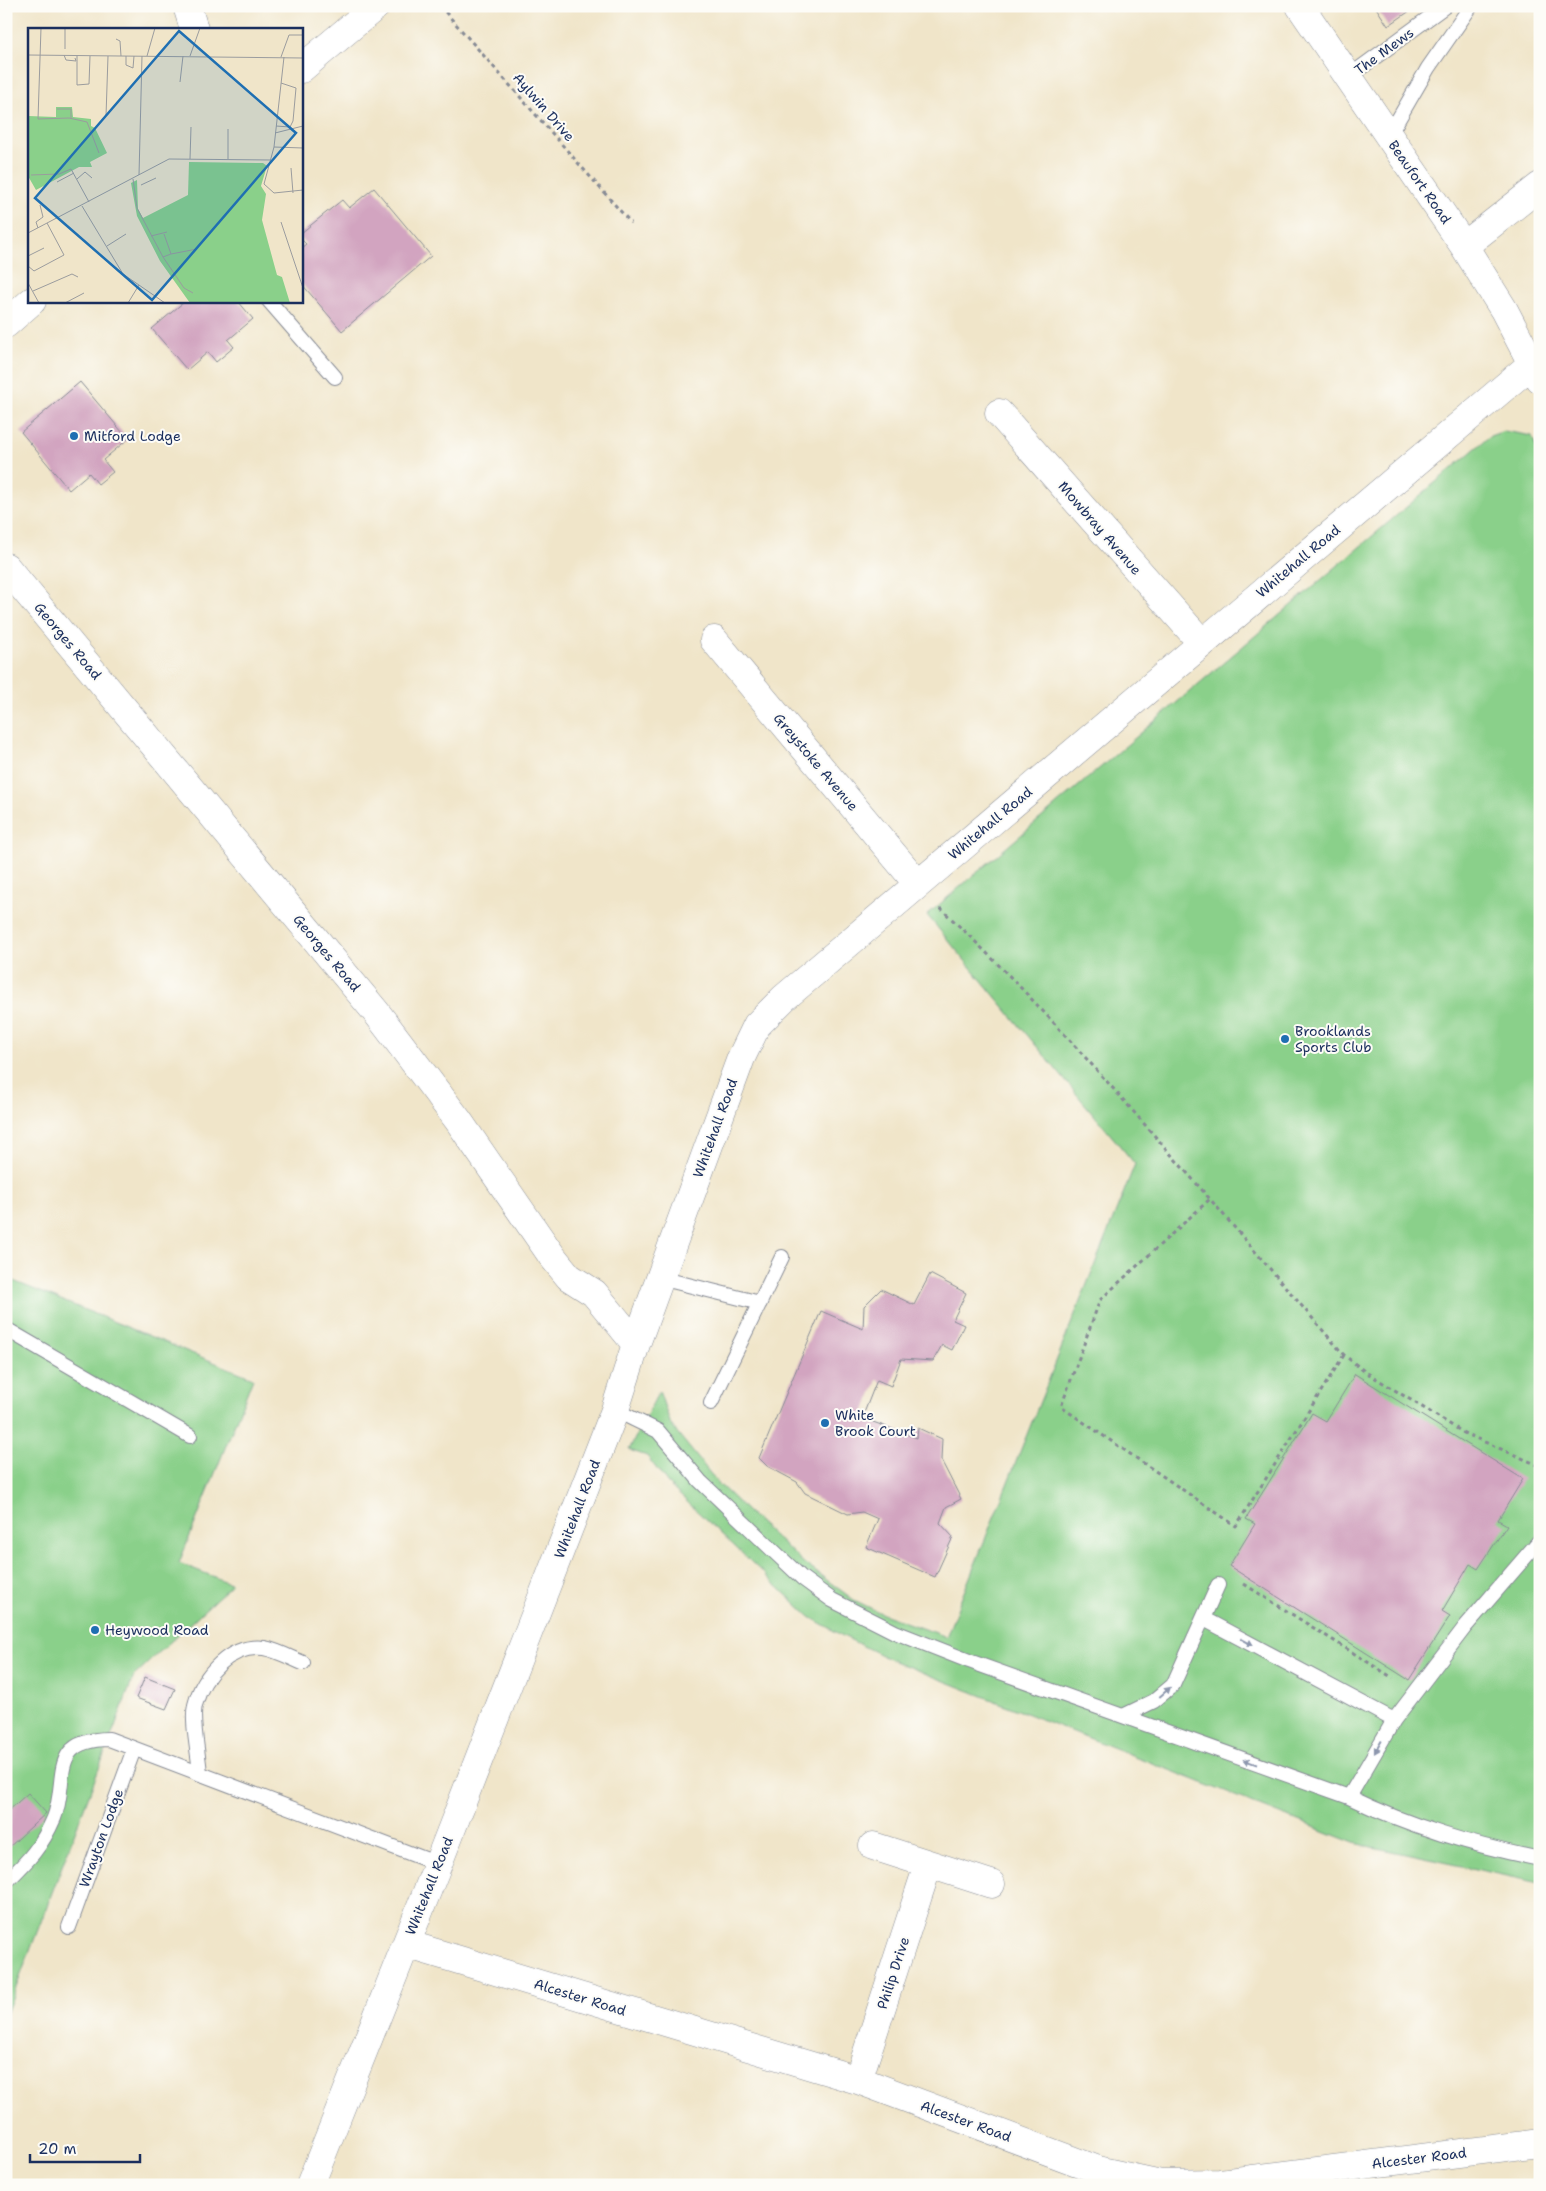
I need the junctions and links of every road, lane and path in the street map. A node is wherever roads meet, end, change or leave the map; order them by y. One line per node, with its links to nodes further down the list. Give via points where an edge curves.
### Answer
1 (187, 6): 7 (street)
2 (376, 6): 8 (street)
3 (440, 6): 12 (path, Aylwin Drive)
4 (1300, 6): 9 (street, Beaufort Road)
5 (1445, 6): 9 (lane, The Mews)
6 (1471, 6): 10 (lane, via 1428,68)
7 (194, 28)
8 (302, 68)
9 (1348, 77): 10 (street, Beaufort Road)
10 (1388, 137): 13 (street, Beaufort Road)
11 (1540, 186): 13 (street)
12 (631, 223)
13 (1464, 246): 17 (street, Beaufort Road, via 1504,310)
14 (31, 302): 16 (street)
15 (270, 302): 18 (lane)
16 (6, 324)
17 (1536, 371): 22 (street, Whitehall Road)
18 (335, 376)
19 (999, 413): 22 (street, Mowbray Avenue)
20 (6, 567): 29 (street, Georges Road, via 376,1012 458,1120 569,1278 594,1293)
21 (714, 640): 23 (street, Greystoke Avenue)
22 (1202, 643): 23 (street, Whitehall Road)
23 (918, 884): 24 (path, via 1062,1030); 26 (street, Whitehall Road, via 784,998 757,1025 741,1058)
24 (1210, 1199): 30 (path); 30 (path, via 1100,1300 1061,1407 1236,1526)
25 (782, 1257): 27 (lane)
26 (660, 1278): 27 (lane); 29 (street, Whitehall Road)
27 (760, 1303): 31 (lane)
28 (6, 1329): 33 (lane)
29 (636, 1344): 32 (street, Whitehall Road)
30 (1344, 1355): 34 (path, via 1364,1372 1464,1433)
31 (712, 1403)
32 (615, 1410): 40 (lane, via 658,1431 700,1481 802,1578 832,1600 895,1632); 47 (street, Whitehall Road)
33 (190, 1436)
34 (1540, 1466)
35 (1540, 1540): 39 (lane, via 1465,1627)
36 (1218, 1585): 37 (lane); 39 (path, via 1225,1571)
37 (1204, 1618): 40 (lane, one-way to 37, via 1154,1702 1173,1685); 41 (lane, one-way to 41)
38 (303, 1663): 43 (lane, via 264,1648 243,1650 214,1668 195,1706)
39 (1415, 1692): 41 (lane)
40 (1123, 1716): 44 (lane, one-way to 40)
41 (1394, 1720): 44 (lane, one-way to 44)
42 (134, 1749): 43 (lane); 49 (lane, via 109,1739 89,1739 76,1746 64,1761 55,1815 44,1838 32,1858); 51 (lane, Wrayton Lodge)
43 (200, 1774): 47 (lane)
44 (1349, 1797): 46 (lane, via 1390,1817 1476,1845)
45 (873, 1846): 48 (street)
46 (1540, 1859)
47 (438, 1864): 52 (street, Whitehall Road)
48 (928, 1865): 50 (street); 53 (street, Philip Drive)
49 (6, 1882)
50 (991, 1884)
51 (69, 1927)
52 (406, 1944): 53 (street, Alcester Road); 56 (street, Whitehall Road)
53 (858, 2080): 55 (street, Alcester Road, via 1100,2171 1161,2184)
54 (1540, 2144): 55 (street, Alcester Road)
55 (1353, 2176)
56 (310, 2185)

